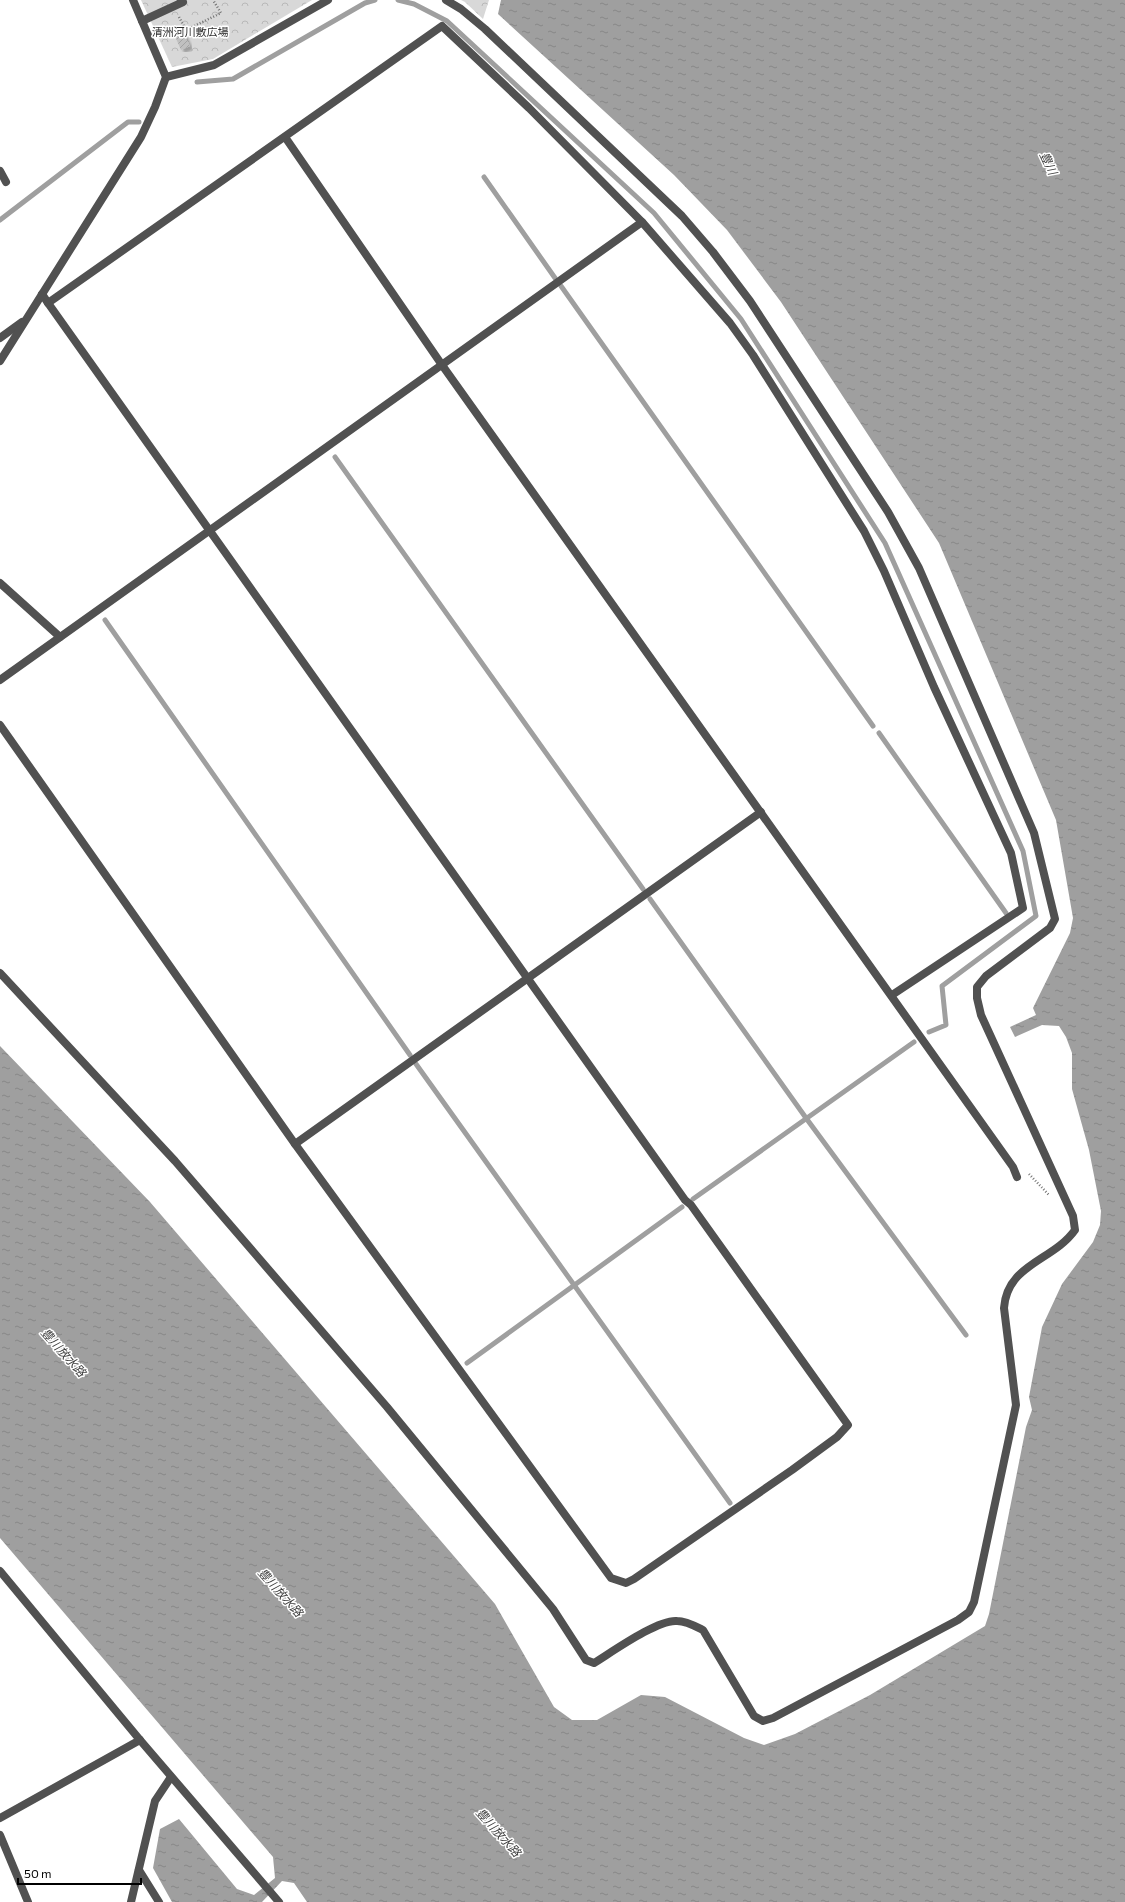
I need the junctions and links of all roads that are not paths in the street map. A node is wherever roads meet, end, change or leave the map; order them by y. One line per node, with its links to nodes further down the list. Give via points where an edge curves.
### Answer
1 (133, 0): 5 (street)
2 (181, 0): 5 (street, via 183,2)
3 (328, 0): 6 (street, via 214,65)
4 (446, 0): 23 (street, via 485,29 682,216 750,302 888,512 919,568 1034,833 1055,919 1050,928 986,976 977,987 977,998 982,1015 1073,1216 1075,1230 1068,1240 1019,1274 1009,1286 1005,1297 1004,1308 1016,1405 974,1602 969,1612 807,1700 763,1721 754,1716 703,1630 688,1623 676,1620 659,1624 594,1663 586,1660 553,1609 382,1401 175,1161)
5 (142, 22): 6 (street)
6 (166, 77): 11 (street, via 141,137)
7 (285, 137): 10 (street, via 442,26 529,108); 12 (street); 16 (street)
8 (0, 171): 9 (street)
9 (6, 182)
10 (642, 222): 16 (street); 25 (street, via 735,330 753,355 864,531 1011,853 1023,908)
11 (42, 294): 12 (street); 13 (street)
12 (48, 303): 17 (street)
13 (26, 319): 14 (street); 15 (street)
14 (0, 338)
15 (0, 361)
16 (442, 365): 17 (street); 22 (street)
17 (211, 531): 19 (street); 24 (street)
18 (0, 583): 19 (street)
19 (60, 638): 20 (street)
20 (0, 680)
21 (0, 725): 26 (street)
22 (761, 812): 24 (street); 25 (street)
23 (0, 973)
24 (528, 977): 26 (street); 26 (street, via 848,1425 792,1470 634,1579 626,1583 611,1578)
25 (892, 995): 27 (street, via 1008,1160)
26 (295, 1144)
27 (1017, 1177)
28 (0, 1571): 29 (street)
29 (140, 1740): 30 (street); 31 (street)
30 (171, 1776): 33 (street, via 155,1801); 34 (street)
31 (0, 1818)
32 (0, 1835): 35 (street)
33 (139, 1870): 36 (street); 37 (street)
34 (277, 1899)
35 (28, 1902)
36 (131, 1902)
37 (159, 1902)

